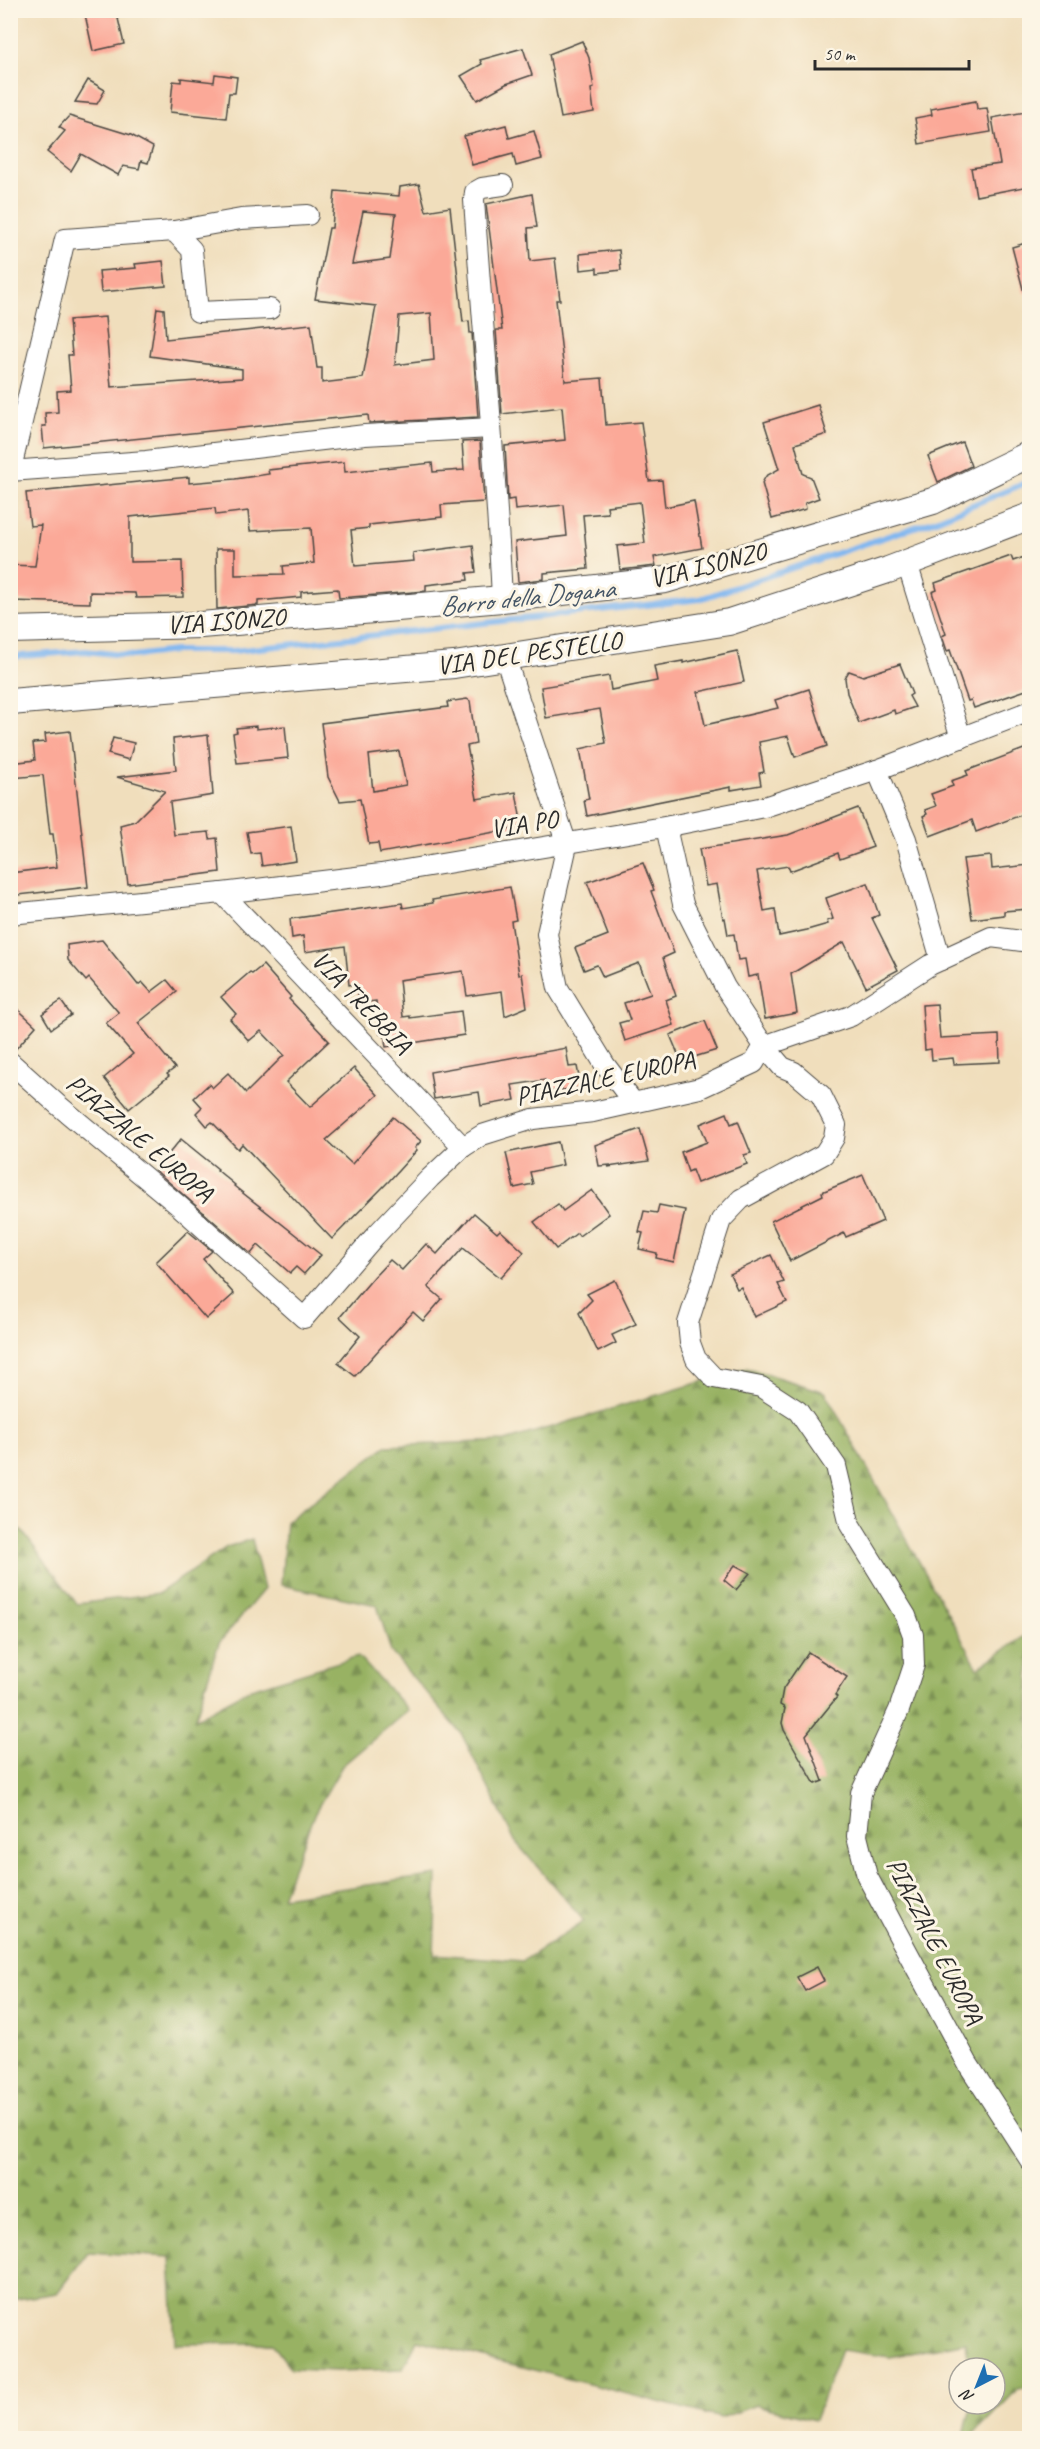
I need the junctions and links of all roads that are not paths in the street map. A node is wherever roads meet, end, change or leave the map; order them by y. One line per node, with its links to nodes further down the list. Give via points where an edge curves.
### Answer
1 (502, 185): 5 (street, via 482,188 474,200)
2 (308, 215): 3 (street, via 241,219)
3 (174, 231): 4 (street, via 192,250 198,312); 7 (street, via 65,239)
4 (270, 309)
5 (491, 428): 7 (street, via 365,435 146,461); 10 (street)
6 (1029, 454): 10 (street, VIA ISONZO, via 933,501 666,580)
7 (11, 472)
8 (1029, 516): 9 (street, VIA DEL PESTELLO)
9 (907, 563): 12 (street, VIA DEL PESTELLO, via 729,622); 15 (street)
10 (502, 599): 11 (street, VIA ISONZO, via 201,625)
11 (10, 630)
12 (505, 657): 13 (street, VIA DEL PESTELLO, via 454,665); 18 (street)
13 (10, 702)
14 (1029, 711): 15 (street, VIA PO)
15 (961, 738): 16 (street, VIA PO)
16 (878, 770): 17 (street, VIA PO, via 764,807); 22 (street, via 906,839)
17 (670, 826): 18 (street, VIA PO); 23 (street, via 668,836 683,904 725,987)
18 (567, 845): 19 (street, VIA PO, via 381,874); 25 (street, via 546,934 558,988 605,1065)
19 (222, 893): 20 (street, VIA PO); 26 (street, VIA TREBBIA)
20 (10, 914)
21 (1029, 942): 22 (street, via 990,938)
22 (941, 960): 23 (street, via 851,1016)
23 (764, 1046): 25 (street, PIAZZALE EUROPA, via 754,1063 700,1088); 27 (street, PIAZZALE EUROPA, via 782,1067 821,1095 836,1125 834,1138 824,1154 741,1199 721,1220 688,1323 690,1343 696,1359 714,1378 761,1387 798,1412 836,1466 850,1525 906,1616 913,1635 914,1665 899,1710 861,1792 857,1836 867,1875 894,1927 968,2064)
24 (10, 1062): 26 (street, PIAZZALE EUROPA, via 304,1318 375,1236)
25 (633, 1102): 26 (street, PIAZZALE EUROPA, via 593,1112 533,1119 482,1135)
26 (463, 1147)
27 (1029, 2160)

